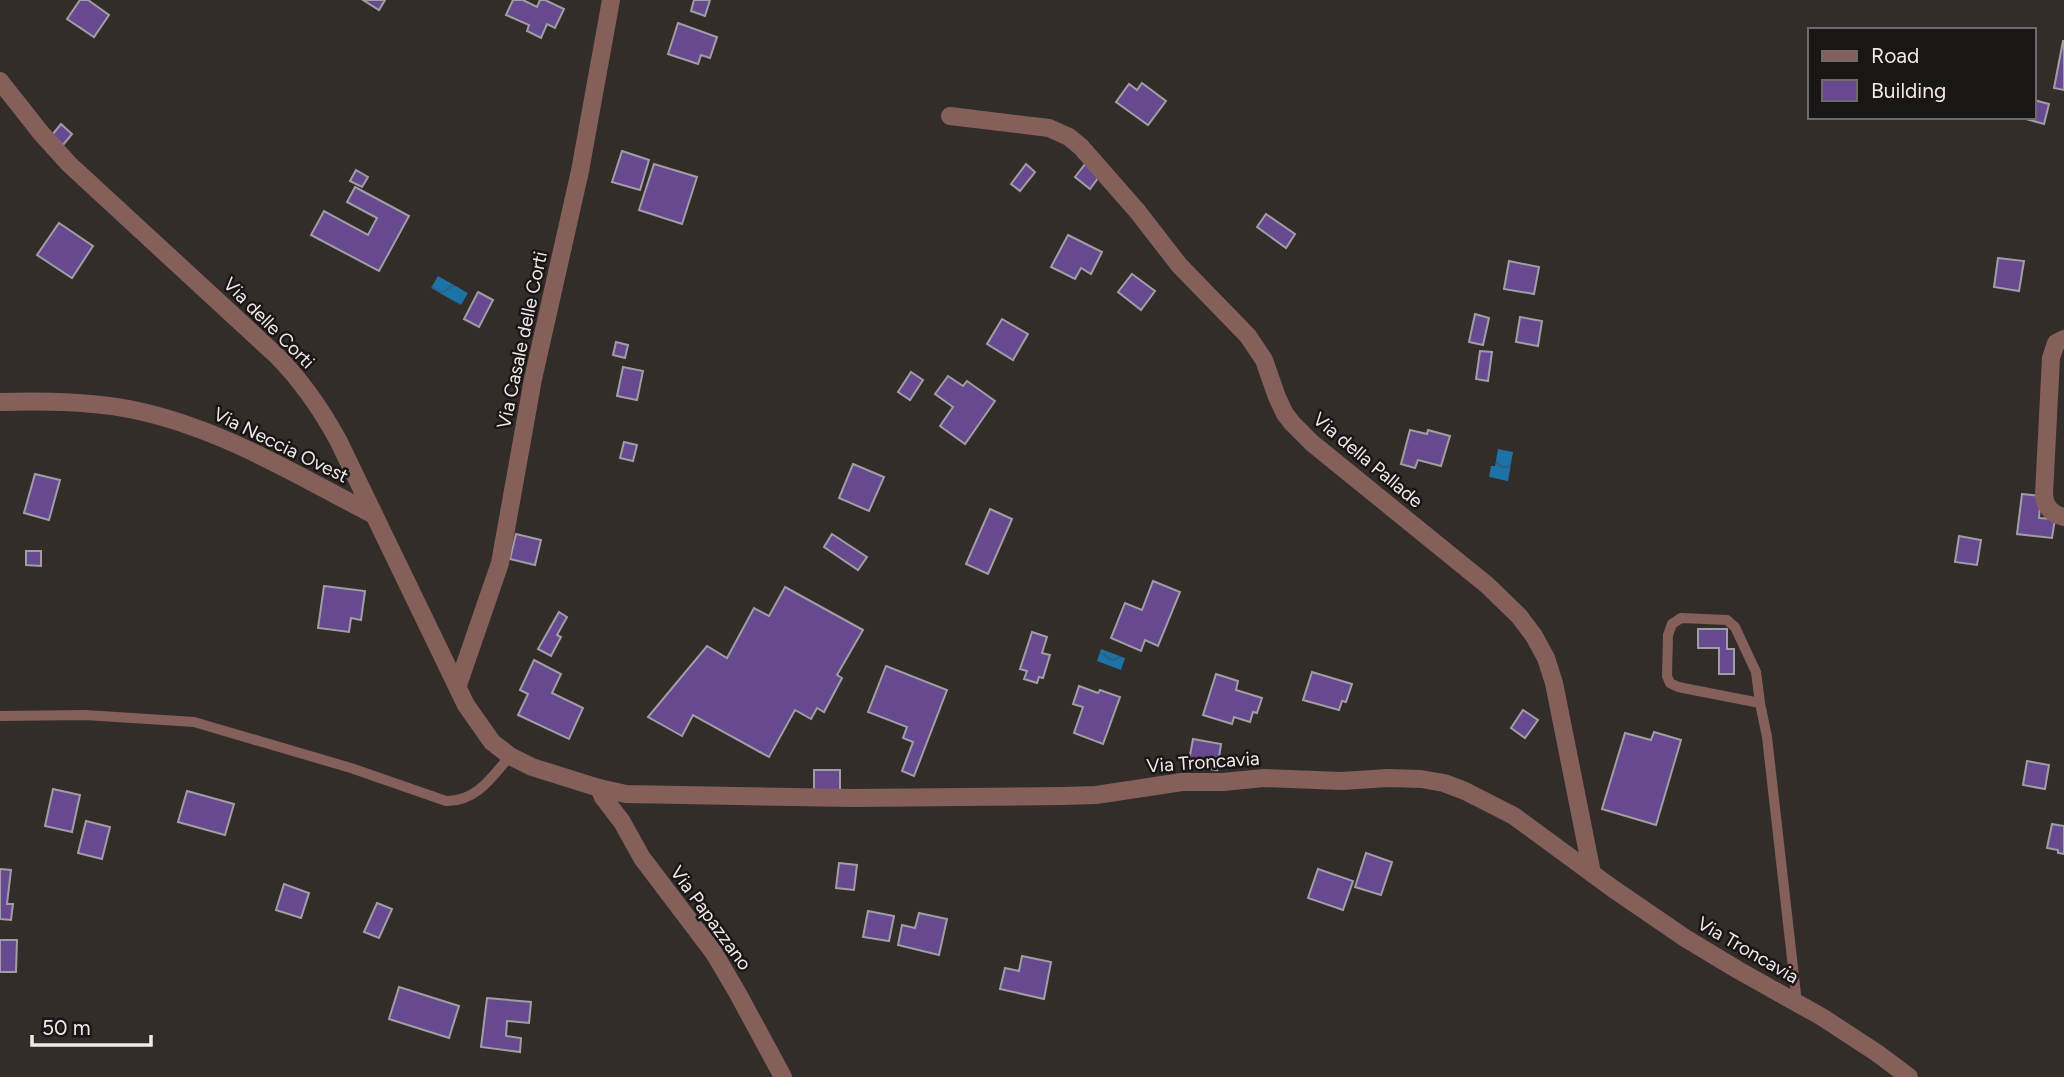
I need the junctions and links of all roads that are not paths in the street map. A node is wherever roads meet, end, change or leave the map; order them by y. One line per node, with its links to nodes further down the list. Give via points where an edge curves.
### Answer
1 (611, 0): 8 (street, Via Casale delle Corti, via 500,563)
2 (0, 81): 6 (street, Via delle Corti, via 69,164 290,370 332,429)
3 (950, 116): 13 (street, Via della Pallade, via 1049,128 1081,147 1179,265 1253,342 1279,404 1296,428 1487,584 1523,621 1541,647 1555,683)
4 (2064, 339): 7 (street, via 2056,343 2051,358 2044,494 2050,510)
5 (0, 402): 6 (street, Via Neccia Ovest, via 93,404 174,420 256,453)
6 (374, 515): 8 (street, Via delle Corti)
7 (2064, 517)
8 (458, 685): 11 (street, Via Troncavia, via 492,742)
9 (1760, 703): 9 (lane, via 1756,672 1731,622 1681,618 1672,624 1668,635 1670,683); 14 (lane)
10 (0, 716): 11 (lane, via 98,715 194,722 446,801 478,792)
11 (510, 756): 12 (street, Via Troncavia)
12 (599, 788): 13 (street, Via Troncavia, via 626,793 786,797 1050,796 1264,778 1421,779 1465,791 1514,816); 15 (street, Via Papazzano, via 642,858 714,953)
13 (1592, 873): 14 (street, Via Troncavia, via 1697,946)
14 (1797, 1003): 16 (street, Via Troncavia)
15 (783, 1077)
16 (1909, 1077)

